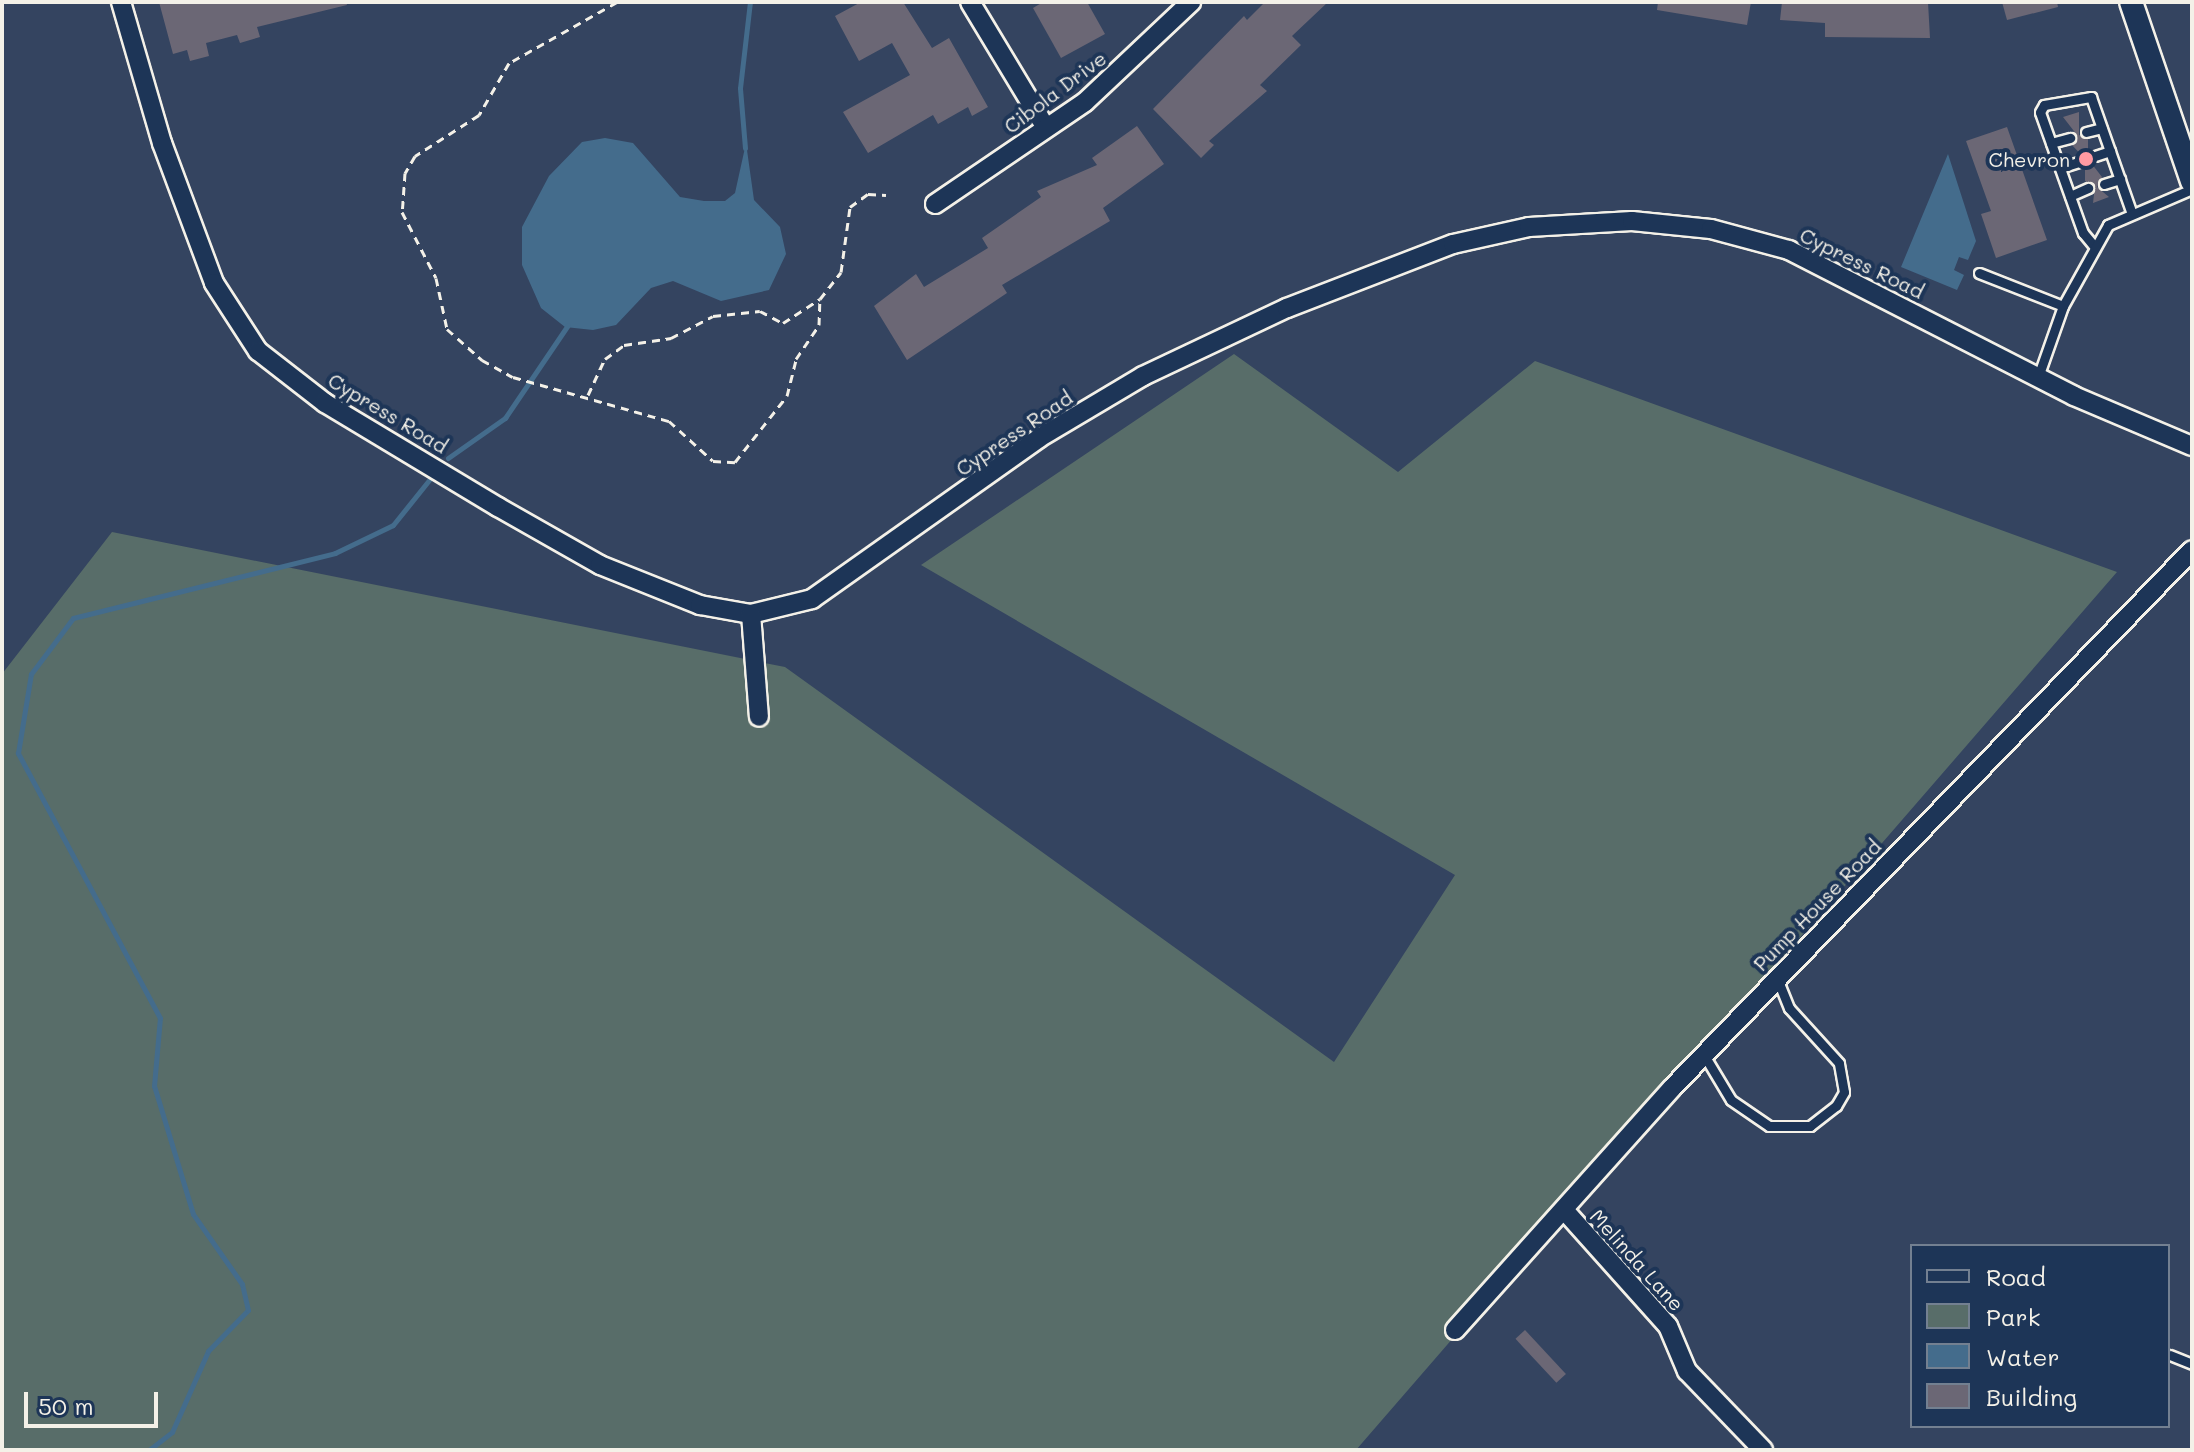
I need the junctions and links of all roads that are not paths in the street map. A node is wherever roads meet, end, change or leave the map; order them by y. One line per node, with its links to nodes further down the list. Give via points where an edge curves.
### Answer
1 (121, 2): 28 (street, Cypress Road, via 162,143 214,283 258,351 325,403 600,565 700,605)
2 (970, 2): 5 (street)
3 (1191, 2): 5 (street, Cibola Drive, via 1120,72)
4 (2131, 2): 15 (street)
5 (1046, 128): 20 (street, Cibola Drive)
6 (2102, 128): 7 (lane); 9 (lane, via 2091,97 2080,94 2044,105); 10 (lane)
7 (2086, 132)
8 (2070, 138): 9 (lane)
9 (2051, 143): 13 (lane)
10 (2110, 151): 11 (lane); 14 (lane)
11 (2095, 156)
12 (2078, 162): 13 (lane)
13 (2060, 168): 19 (lane)
14 (2120, 179): 16 (lane); 21 (lane)
15 (2192, 181)
16 (2104, 184)
17 (2088, 188): 19 (lane)
18 (2192, 189): 21 (lane)
19 (2070, 196): 22 (lane)
20 (935, 204)
21 (2132, 214): 22 (lane, via 2108,225)
22 (2094, 246): 24 (lane)
23 (1979, 273): 24 (lane)
24 (2063, 306): 25 (lane)
25 (2038, 377): 26 (street, Cypress Road); 28 (street, Cypress Road, via 1789,250 1711,229 1648,222 1529,227 1453,244 1184,356 1039,438 812,599)
26 (2192, 446)
27 (2192, 550): 30 (street, Pump House Road)
28 (751, 614): 29 (street)
29 (759, 717)
30 (1777, 979): 31 (street, Pump House Road); 31 (lane, via 1789,1008 1839,1063 1844,1092 1836,1106 1810,1126 1769,1126 1731,1100)
31 (1704, 1055): 32 (street, Pump House Road)
32 (1565, 1211): 33 (street, Pump House Road); 36 (street, Melinda Lane, via 1668,1326 1687,1371)
33 (1455, 1330)
34 (2170, 1355): 35 (lane)
35 (2192, 1364)
36 (1763, 1450)

